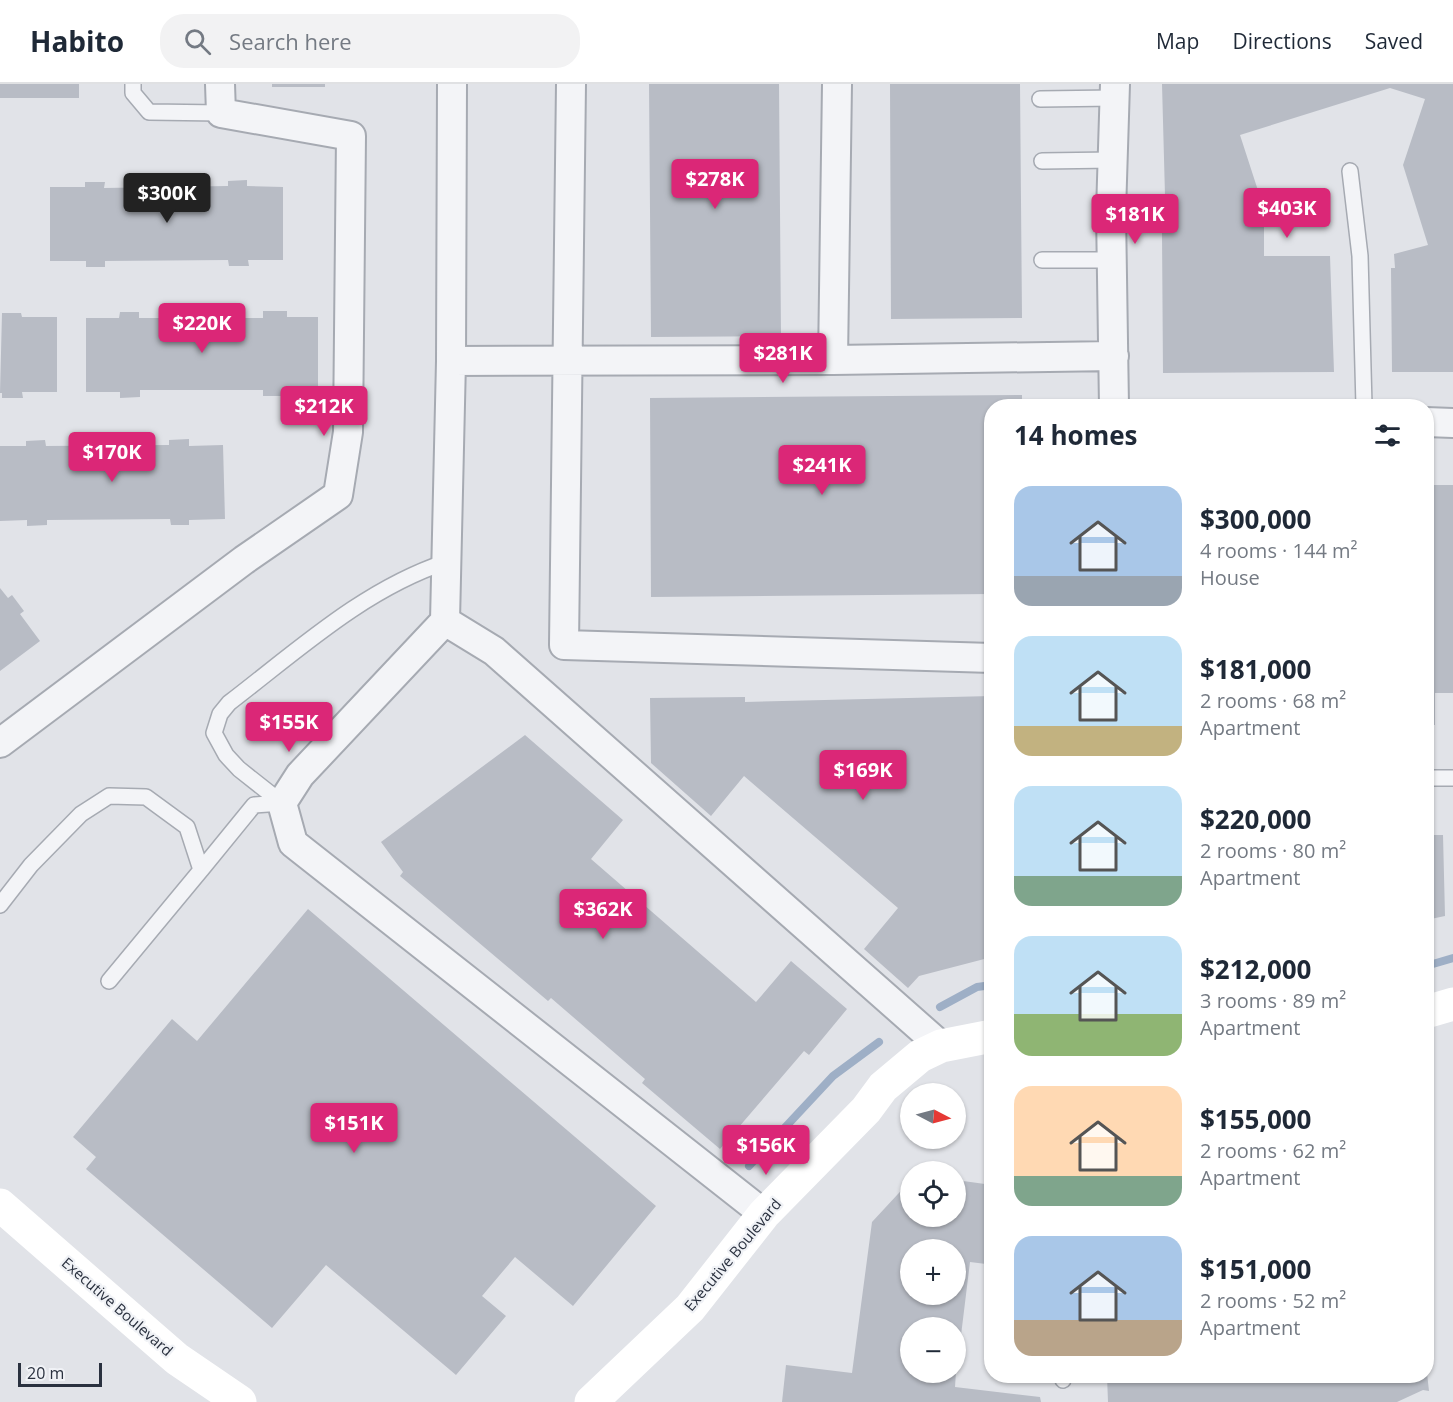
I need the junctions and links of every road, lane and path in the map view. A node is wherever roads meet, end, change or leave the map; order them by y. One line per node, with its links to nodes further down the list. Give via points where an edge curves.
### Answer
1 (133, 84): 8 (lane, via 133,93 150,112)
2 (220, 84): 8 (street)
3 (452, 84): 16 (street)
4 (571, 84): 17 (street)
5 (837, 84): 15 (street)
6 (1115, 91): 7 (lane); 9 (street)
7 (1040, 99)
8 (221, 112): 25 (street, via 351,136 348,432 338,495 244,560)
9 (1113, 160): 10 (lane); 13 (street)
10 (1042, 161)
11 (1350, 171): 19 (lane, via 1360,256)
12 (1042, 260): 13 (lane)
13 (1112, 261): 14 (street)
14 (1114, 356): 15 (street); 18 (street)
15 (833, 360): 17 (street)
16 (451, 361): 17 (street); 22 (street)
17 (567, 361): 24 (street, via 564,645)
18 (1114, 399)
19 (1364, 399)
20 (1434, 422): 21 (street)
21 (1453, 423)
22 (446, 562): 23 (street); 28 (lane, via 412,573 378,592 238,696 220,714 214,733 221,748 239,769)
23 (445, 621): 28 (street, via 300,775); 35 (street, via 494,651)
24 (984, 658)
25 (0, 743)
26 (1434, 778): 27 (lane)
27 (1453, 778)
28 (282, 803): 29 (lane, via 254,805); 37 (street, via 292,843)
29 (201, 870): 30 (lane, via 187,827 146,797 109,796 81,814 31,865); 31 (lane)
30 (0, 904)
31 (109, 981)
32 (1453, 1004): 33 (street)
33 (1434, 1010)
34 (984, 1038): 35 (street, Executive Boulevard)
35 (941, 1046): 37 (street, Executive Boulevard, via 920,1056 883,1087 866,1110)
36 (0, 1205): 38 (street, Executive Boulevard, via 177,1359)
37 (764, 1214): 39 (street, Executive Boulevard, via 690,1308)
38 (240, 1402)
39 (591, 1402)

